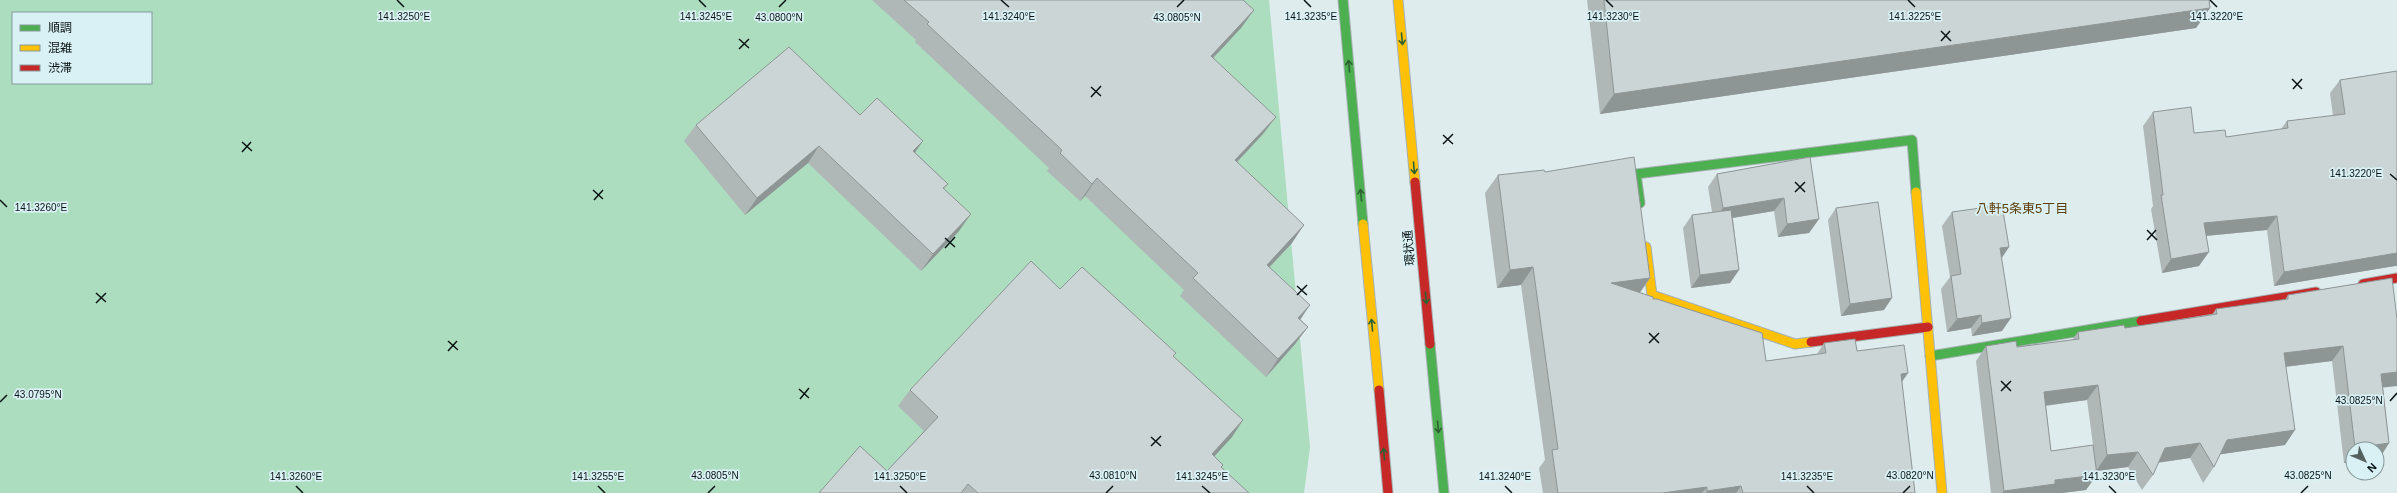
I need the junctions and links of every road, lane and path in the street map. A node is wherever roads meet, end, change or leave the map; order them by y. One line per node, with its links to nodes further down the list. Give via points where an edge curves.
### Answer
1 (1343, 0): 10 (street, one-way to 1)
2 (1398, 0): 11 (street, 環状通, one-way to 11)
3 (1641, 212): 8 (street, via 1636,174 1912,140)
4 (1644, 235): 8 (street, via 1652,295 1795,344)
5 (2397, 278): 6 (street)
6 (2350, 286)
7 (2327, 290): 9 (street)
8 (1928, 327): 9 (street)
9 (1930, 356): 12 (street)
10 (1388, 493)
11 (1444, 493)
12 (1942, 493)

